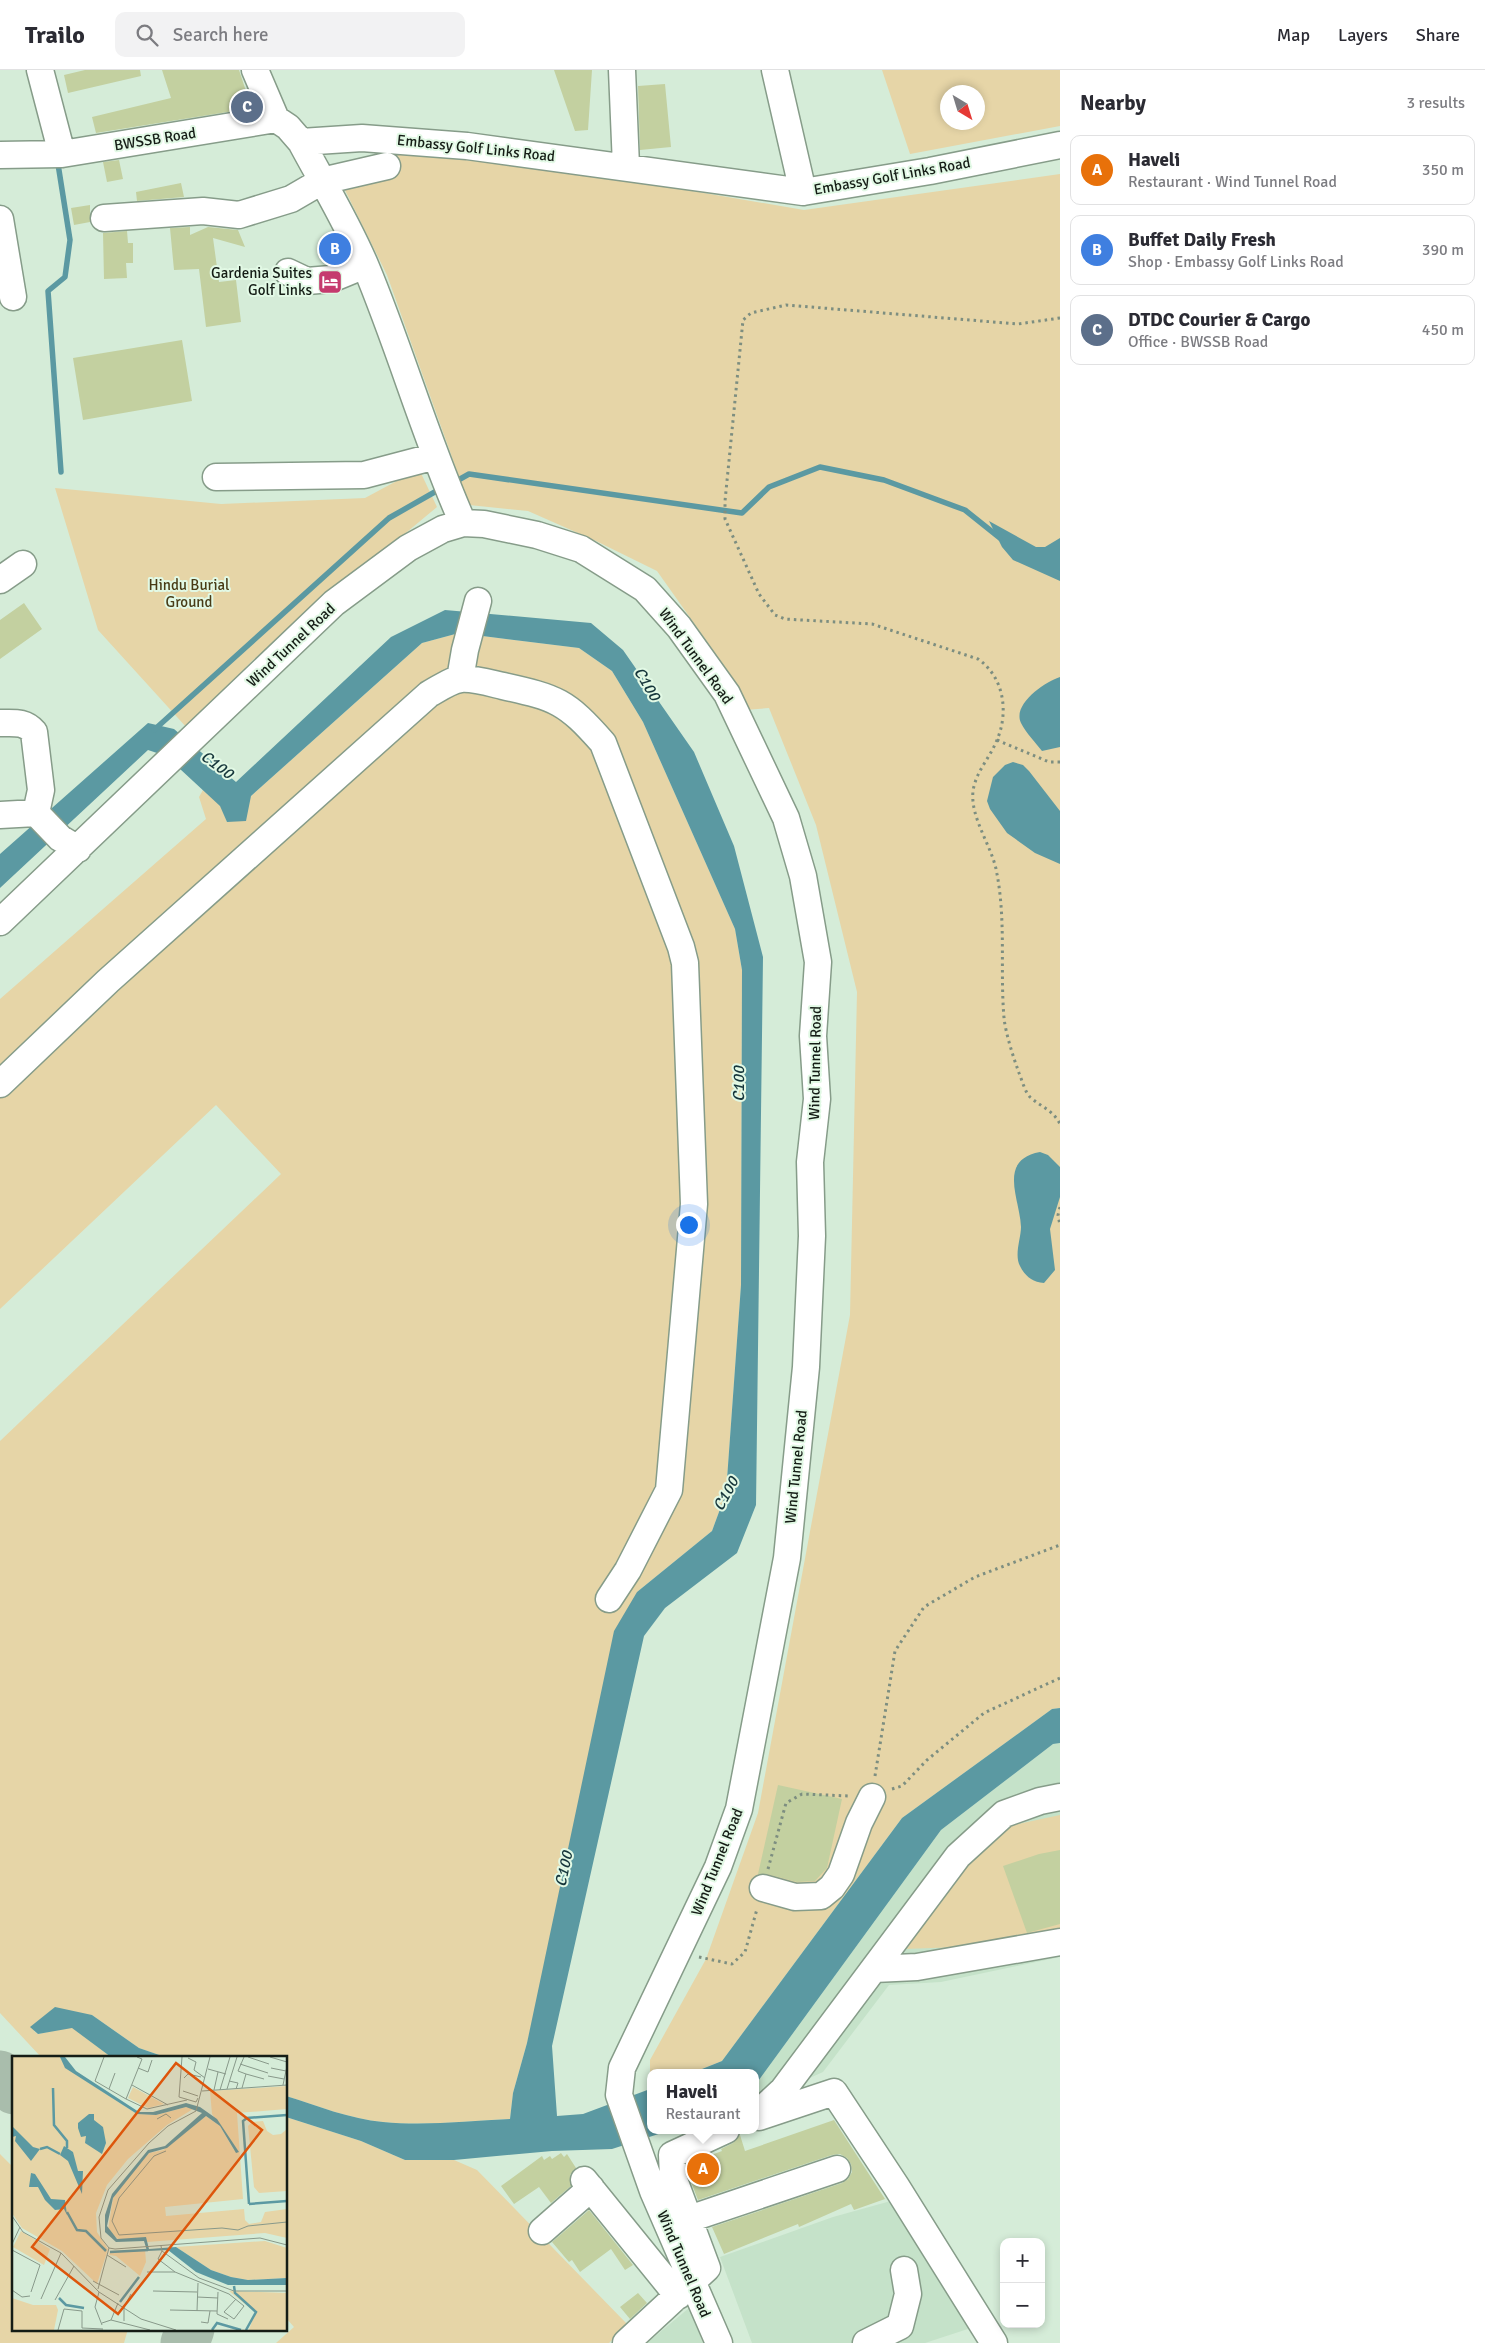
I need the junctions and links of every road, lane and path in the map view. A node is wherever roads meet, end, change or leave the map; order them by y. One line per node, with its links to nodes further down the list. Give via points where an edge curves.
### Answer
1 (40, 70): 8 (street)
2 (255, 70): 5 (street)
3 (622, 70): 11 (street)
4 (775, 70): 13 (street)
5 (276, 119): 6 (street); 8 (street, BWSSB Road)
6 (301, 142): 11 (street, Embassy Golf Links Road, via 362,138 412,140); 12 (street)
7 (1060, 145): 13 (street, Embassy Golf Links Road)
8 (62, 154): 9 (street, BWSSB Road)
9 (0, 155)
10 (386, 166): 12 (street)
11 (626, 166): 13 (street, Embassy Golf Links Road)
12 (322, 181): 15 (street, via 290,199 239,215 203,211); 16 (street)
13 (803, 192)
14 (0, 218): 18 (street)
15 (104, 218)
16 (365, 265): 17 (street, via 331,278 307,281); 20 (street)
17 (288, 272)
18 (14, 297)
19 (1060, 318): 28 (path, via 1018,324 786,306 751,312 744,320 724,501 725,519 759,594 775,615 786,619 872,624 978,659 990,667 998,679 1003,716)
20 (443, 475): 21 (street); 22 (street)
21 (216, 477)
22 (463, 523): 32 (street, Wind Tunnel Road, via 425,537 334,603 163,767); 52 (street, Wind Tunnel Road, via 537,535 581,549 646,589 679,627 727,694 786,818 803,876 818,962 813,1036 816,1099 810,1162 812,1236 806,1368 780,1596 739,1809 718,1867 622,2068 619,2095)
23 (23, 564): 24 (street)
24 (0, 580)
25 (478, 601): 26 (street)
26 (460, 679): 34 (street, via 429,694 116,974); 39 (street, via 546,695 579,716 602,743 686,963 694,1204 669,1490 628,1570)
27 (0, 723): 30 (street, via 22,723 34,732 41,790)
28 (997, 740): 29 (path, via 1049,762); 35 (path, via 979,771 973,792 976,813 997,873 1002,923 1004,1019 1028,1095 1055,1114)
29 (1060, 762)
30 (38, 815): 31 (street); 32 (street)
31 (0, 816)
32 (69, 843): 33 (street, Wind Tunnel Road)
33 (0, 922)
34 (0, 1084)
35 (1060, 1124)
36 (1060, 1207): 37 (path)
37 (1060, 1225)
38 (1060, 1545): 40 (path, via 975,1577 924,1607 895,1651)
39 (609, 1598)
40 (872, 1797): 42 (street, via 841,1874 832,1887 821,1896 795,1897)
41 (1060, 1797): 44 (street, via 1004,1814 958,1856)
42 (763, 1888)
43 (1060, 1942): 44 (street, via 917,1967)
44 (874, 1969): 45 (street, via 783,2090)
45 (759, 2114)
46 (759, 2116): 56 (street, via 834,2092)
47 (717, 2134): 49 (street, via 672,2155 673,2177)
48 (837, 2169): 49 (street)
49 (689, 2219): 52 (street, via 707,2268)
50 (542, 2231): 52 (street, via 588,2184)
51 (904, 2270): 55 (street, via 908,2294 900,2326)
52 (685, 2290): 53 (street); 54 (street, Wind Tunnel Road)
53 (626, 2343)
54 (719, 2343)
55 (866, 2343)
56 (994, 2343)

